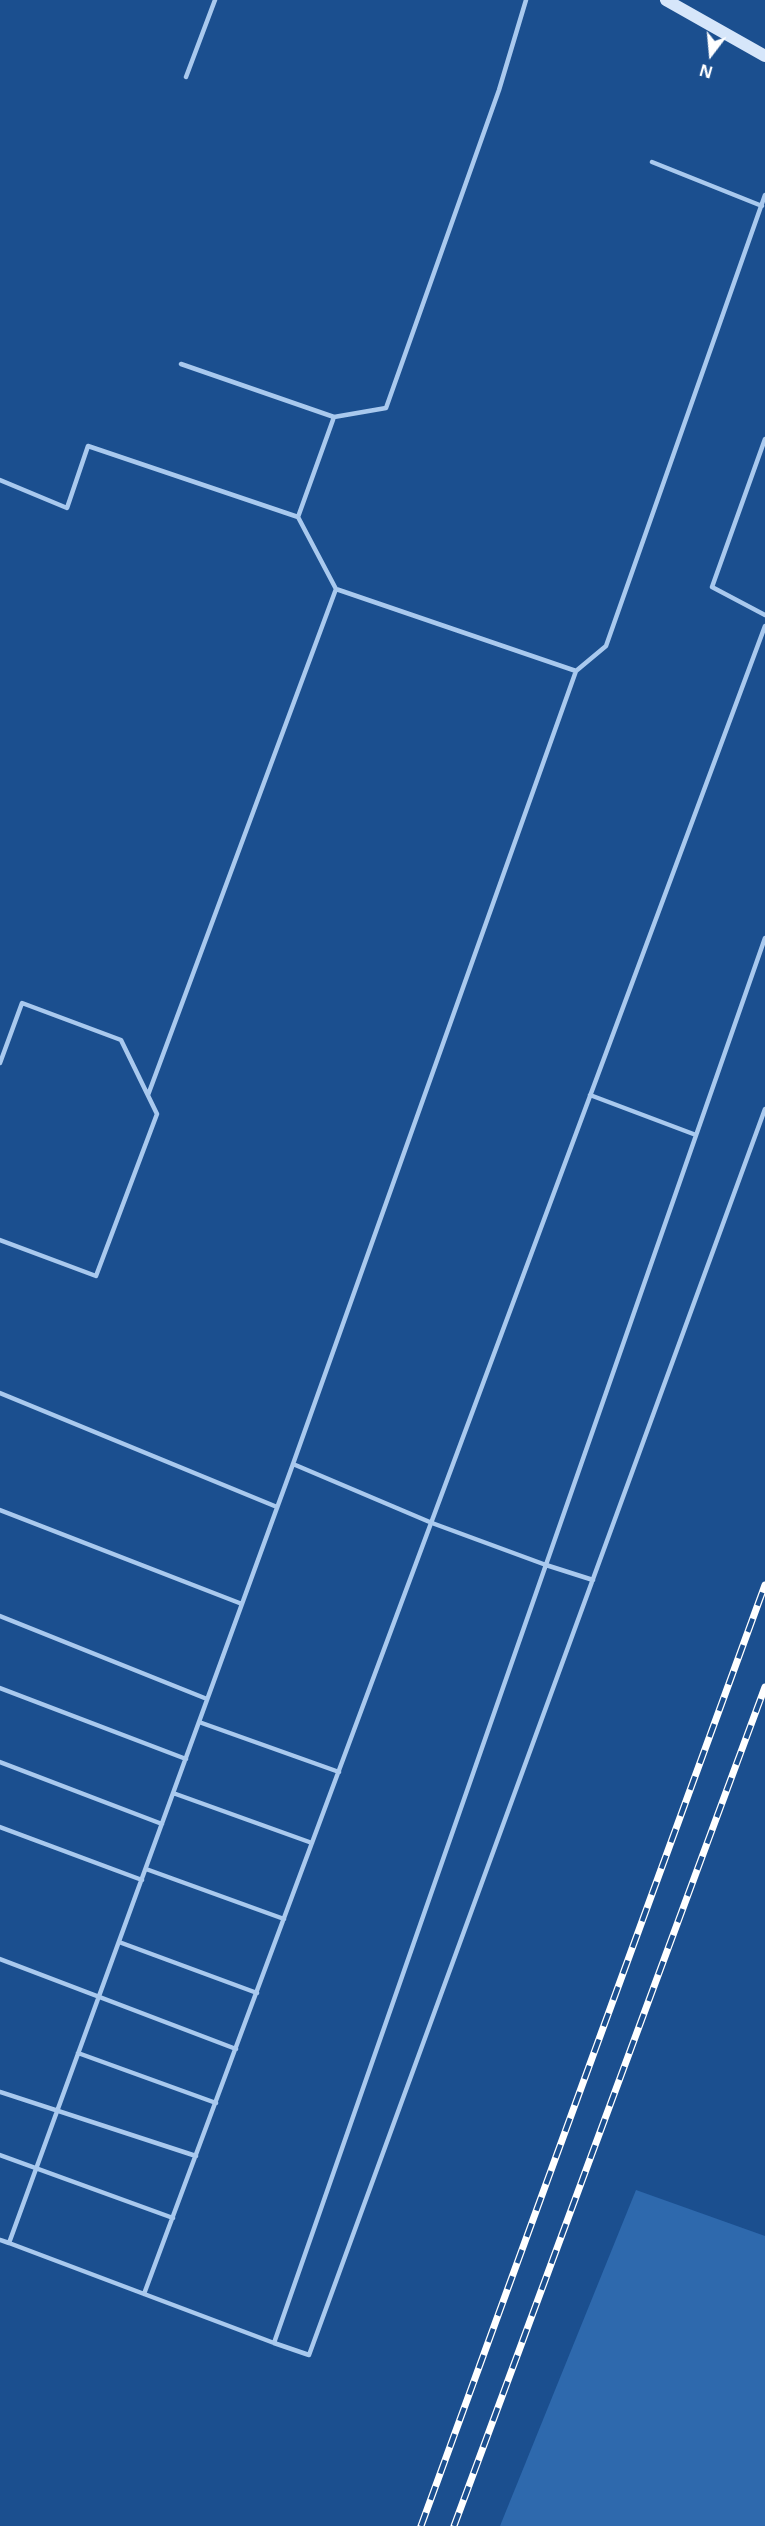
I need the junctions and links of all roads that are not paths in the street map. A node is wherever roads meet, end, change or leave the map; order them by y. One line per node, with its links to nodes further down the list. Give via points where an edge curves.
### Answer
1 (215, 0): 5 (lane)
2 (526, 0): 10 (lane, via 499,90 386,408)
3 (666, 0): 4 (street)
4 (765, 56)
5 (186, 77)
6 (652, 162): 8 (lane)
7 (765, 195): 8 (lane)
8 (762, 206): 17 (lane, via 606,646)
9 (181, 364): 10 (lane)
10 (334, 417): 13 (lane)
11 (765, 439): 15 (lane, via 712,587)
12 (0, 480): 13 (lane, via 67,508 88,446)
13 (298, 517): 14 (lane)
14 (336, 589): 17 (lane); 20 (lane)
15 (765, 615)
16 (765, 626): 21 (lane)
17 (576, 671): 26 (lane)
18 (765, 938): 23 (lane)
19 (0, 1063): 20 (lane, via 22,1004 121,1041)
20 (147, 1095): 24 (lane, via 156,1114 96,1276)
21 (590, 1095): 23 (lane); 29 (lane)
22 (765, 1109): 31 (lane)
23 (696, 1135): 30 (lane)
24 (0, 1239)
25 (0, 1393): 27 (lane)
26 (293, 1464): 27 (lane); 29 (lane)
27 (277, 1507): 32 (lane)
28 (0, 1510): 32 (lane)
29 (432, 1522): 30 (lane); 39 (lane)
30 (546, 1566): 31 (lane); 63 (lane)
31 (593, 1580): 63 (lane, via 309,2355)
32 (242, 1604): 35 (lane)
33 (0, 1616): 35 (lane)
34 (0, 1688): 37 (lane)
35 (207, 1699): 36 (lane)
36 (199, 1722): 37 (lane); 39 (lane)
37 (186, 1759): 40 (lane)
38 (0, 1762): 41 (lane)
39 (339, 1772): 43 (lane)
40 (173, 1793): 41 (lane); 43 (lane)
41 (162, 1824): 44 (lane)
42 (0, 1827): 45 (lane)
43 (312, 1843): 46 (lane)
44 (146, 1869): 45 (lane); 46 (lane)
45 (142, 1880): 47 (lane)
46 (284, 1919): 49 (lane)
47 (119, 1942): 49 (lane); 50 (lane)
48 (0, 1959): 50 (lane)
49 (256, 1993): 51 (lane)
50 (99, 1997): 51 (lane); 52 (lane)
51 (236, 2049): 54 (lane)
52 (78, 2053): 54 (lane); 55 (lane)
53 (0, 2092): 55 (lane)
54 (216, 2103): 57 (lane)
55 (57, 2112): 57 (lane); 58 (lane)
56 (0, 2155): 58 (lane)
57 (196, 2156): 59 (lane)
58 (36, 2168): 59 (lane); 61 (lane)
59 (173, 2218): 62 (lane)
60 (0, 2240): 61 (lane)
61 (9, 2243): 62 (lane)
62 (144, 2294): 63 (lane)
63 (274, 2343)

